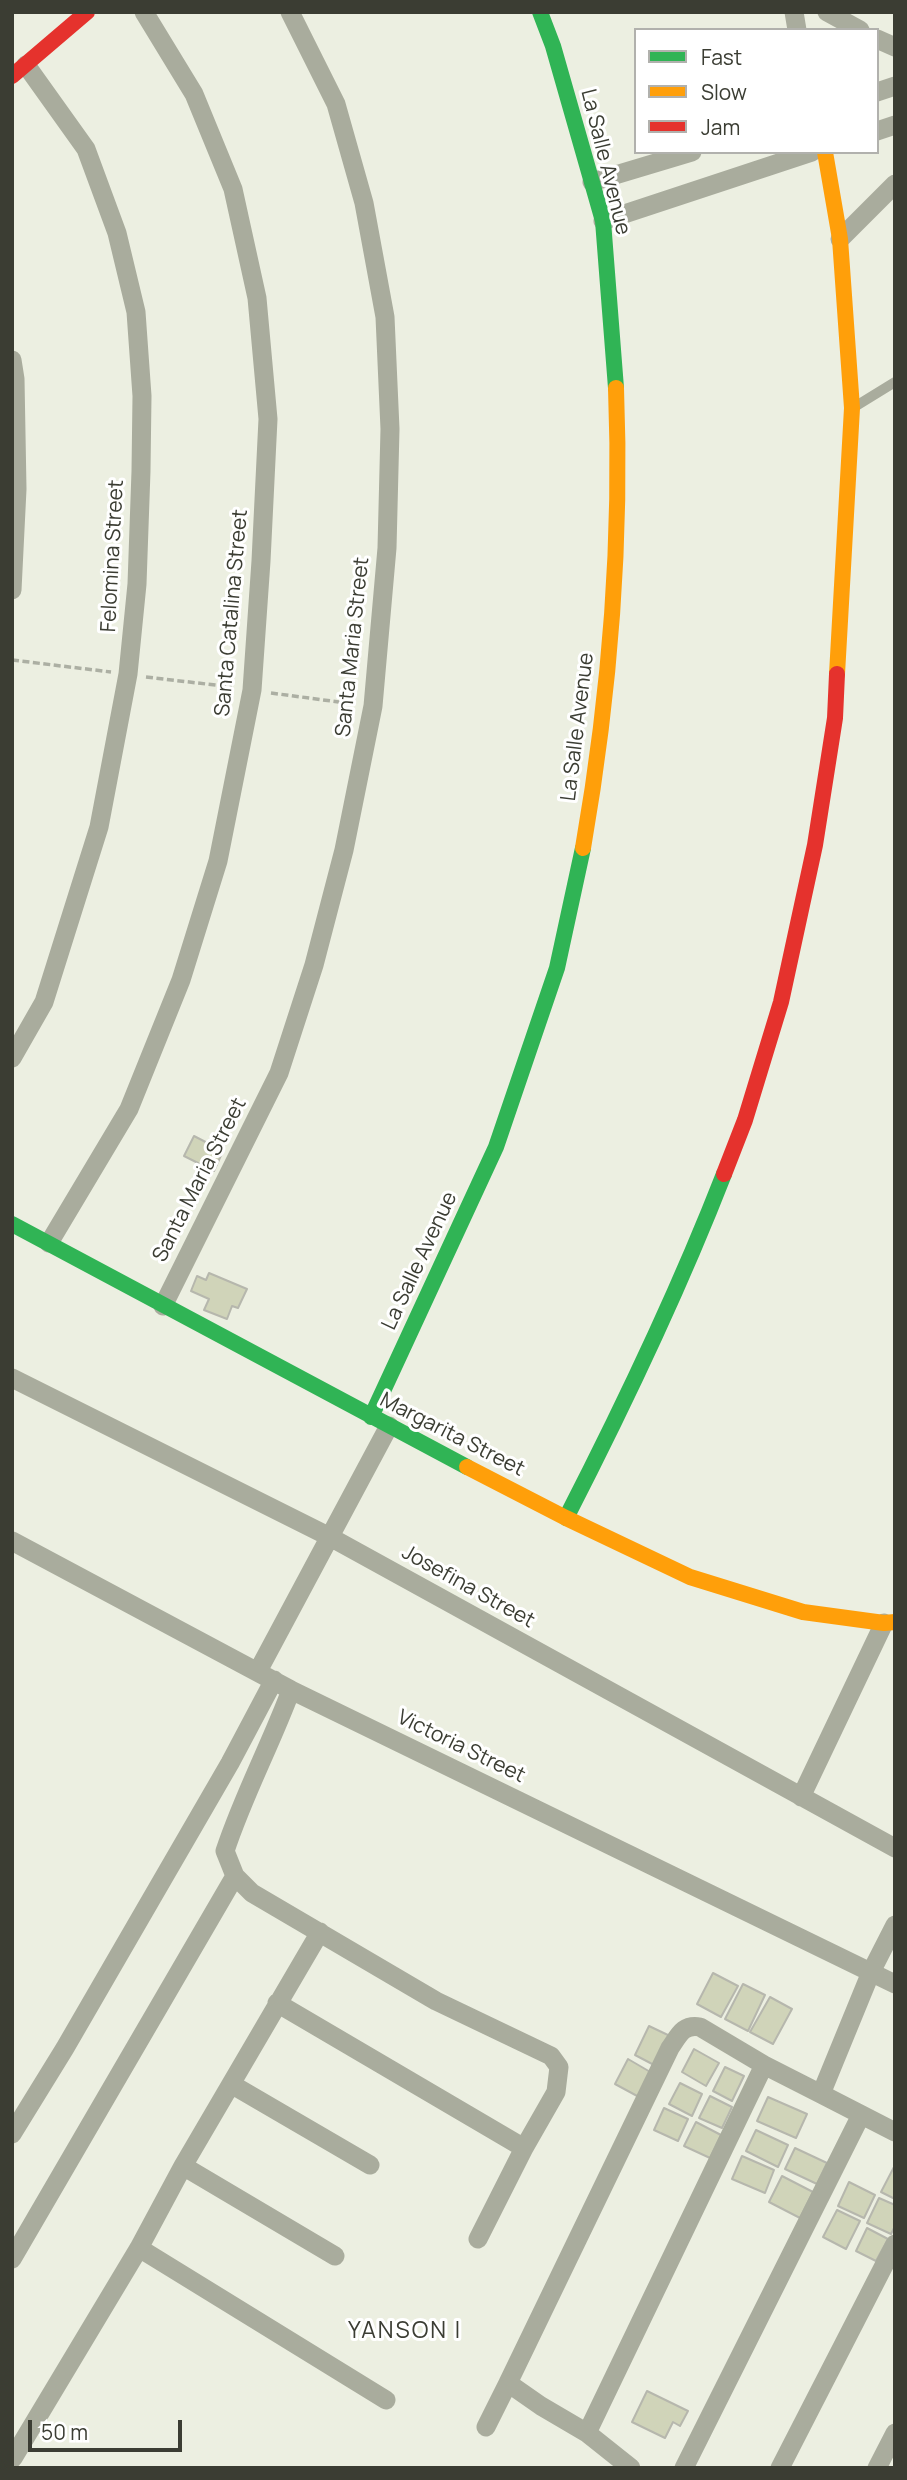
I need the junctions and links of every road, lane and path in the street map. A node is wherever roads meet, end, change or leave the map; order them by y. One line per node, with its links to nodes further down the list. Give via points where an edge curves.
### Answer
1 (87, 12): 9 (street)
2 (144, 12): 23 (street, Santa Catalina Street, via 194,94 233,189 257,298 268,419)
3 (289, 12): 24 (street, Santa Maria Street, via 335,104 364,203 384,317 390,429 387,548)
4 (540, 12): 13 (street, La Salle Avenue)
5 (827, 12): 6 (street)
6 (856, 28)
7 (879, 39): 8 (street)
8 (895, 47)
9 (19, 71): 22 (street, Felomina Street, via 86,149 117,233 136,312 141,471)
10 (685, 154): 13 (street)
11 (806, 154): 15 (street)
12 (825, 154): 16 (street)
13 (592, 182): 15 (street, La Salle Avenue)
14 (895, 184): 16 (street)
15 (603, 221): 30 (street, La Salle Avenue, via 619,462 607,670 579,872 557,968 496,1147)
16 (840, 239): 19 (street)
17 (12, 360): 20 (street, via 17,489)
18 (895, 382): 19 (lane)
19 (852, 408): 31 (street, via 835,718 815,845 780,1002 745,1119 700,1235 629,1395)
20 (12, 590)
21 (12, 660): 22 (path)
22 (128, 674): 23 (path); 25 (street, Felomina Street, via 99,827 74,912 44,1002)
23 (252, 690): 24 (path); 27 (street, Santa Catalina Street, via 218,862 181,980 129,1109)
24 (373, 706): 28 (street, Santa Maria Street, via 344,850 279,1073)
25 (12, 1058)
26 (12, 1224): 27 (street, Margarita Street)
27 (49, 1243): 28 (street, Margarita Street)
28 (163, 1306): 30 (street, Margarita Street)
29 (12, 1378): 32 (street, Josefina Street)
30 (380, 1421): 31 (street, Margarita Street); 32 (street)
31 (566, 1518): 34 (street, Margarita Street, via 690,1577 803,1612)
32 (330, 1537): 35 (street); 36 (street, Josefina Street)
33 (12, 1541): 35 (street, Victoria Street)
34 (890, 1623): 36 (street)
35 (274, 1680): 38 (street, via 278,1726 225,1851); 41 (street, Victoria Street); 49 (street)
36 (801, 1797): 37 (street, Josefina Street)
37 (895, 1848)
38 (235, 1876): 40 (street, via 252,1893); 57 (street)
39 (895, 1925): 41 (street)
40 (320, 1932): 43 (street); 50 (street, via 436,2001 551,2056 559,2067 556,2092)
41 (871, 1972): 42 (street, Victoria Street); 46 (street)
42 (895, 1984)
43 (277, 2003): 45 (street); 50 (street)
44 (764, 2065): 46 (street); 58 (street, via 700,2027 683,2029); 61 (street)
45 (231, 2084): 51 (street); 52 (street)
46 (821, 2094): 47 (street)
47 (861, 2115): 48 (street); 65 (street)
48 (895, 2132)
49 (12, 2134)
50 (524, 2148): 53 (street)
51 (370, 2165)
52 (183, 2166): 55 (street); 56 (street)
53 (478, 2239)
54 (895, 2244): 66 (street)
55 (139, 2248): 59 (street); 63 (street)
56 (335, 2256)
57 (12, 2259)
58 (508, 2383): 60 (street); 61 (street)
59 (386, 2400)
60 (486, 2427)
61 (587, 2433): 64 (street)
62 (895, 2433): 67 (street)
63 (13, 2459)
64 (631, 2468)
65 (684, 2468)
66 (780, 2468)
67 (877, 2468)

